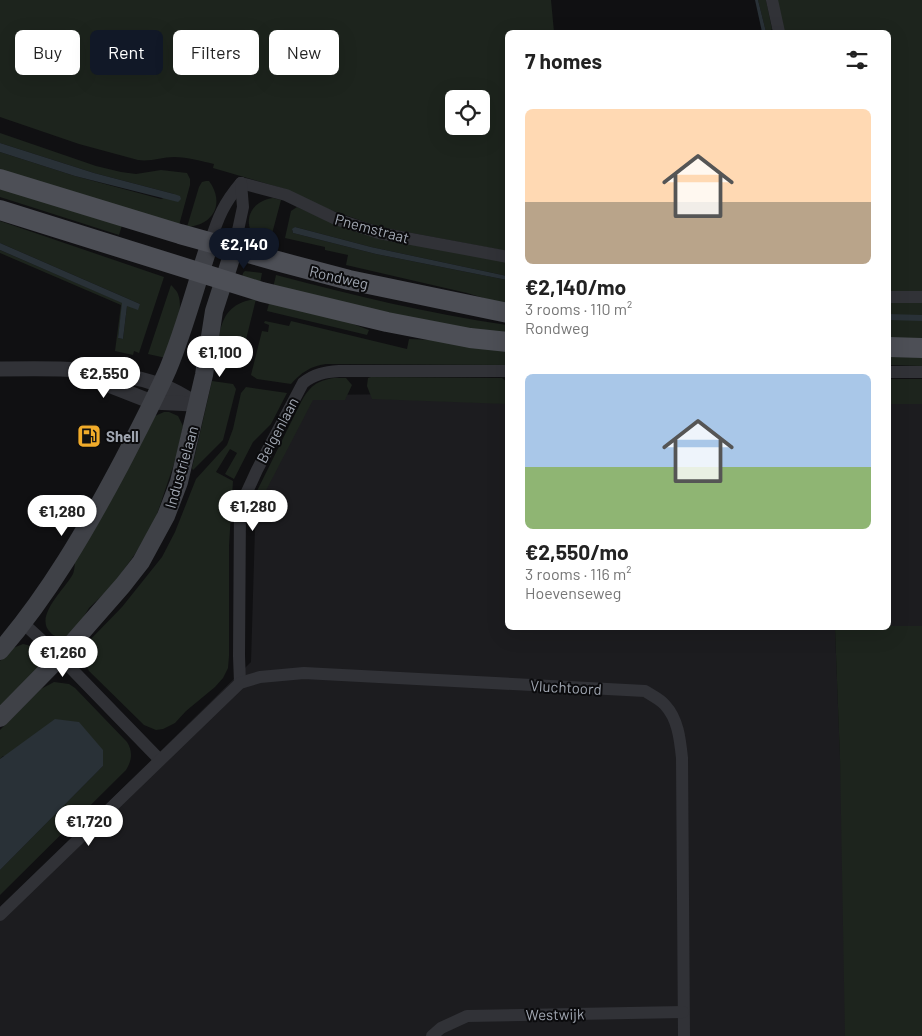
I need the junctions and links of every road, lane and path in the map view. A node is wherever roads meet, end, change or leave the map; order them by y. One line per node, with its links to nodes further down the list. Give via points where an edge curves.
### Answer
1 (772, 0): 2 (street)
2 (779, 30)
3 (0, 179): 6 (main road, Rondweg)
4 (241, 183): 6 (street, via 227,199); 7 (street, via 243,207); 8 (street, Pnemstraat, via 286,195 336,219 379,233)
5 (0, 210): 9 (main road)
6 (210, 243): 7 (main road, Rondweg); 9 (main road)
7 (234, 250): 10 (main road, Industrielaan); 13 (main road, Rondweg, via 349,280)
8 (505, 256)
9 (200, 273): 10 (main road); 22 (main road)
10 (224, 280): 14 (main road, via 387,322); 24 (main road, Industrielaan, via 214,311)
11 (891, 296): 12 (street)
12 (922, 297)
13 (505, 312)
14 (505, 342)
15 (891, 347): 16 (main road)
16 (922, 348)
17 (0, 369): 18 (street)
18 (65, 369): 22 (street, via 99,371); 23 (street)
19 (505, 371): 28 (street, Belgenlaan, via 339,371 321,373 303,383 240,507)
20 (891, 372): 21 (street)
21 (922, 372)
22 (161, 385): 23 (main road); 24 (street)
23 (152, 402): 24 (street); 25 (main road, via 93,517)
24 (198, 404): 27 (main road, Industrielaan, via 180,482 141,562)
25 (24, 624): 26 (main road); 27 (street)
26 (0, 651)
27 (60, 657): 29 (main road, Industrielaan); 30 (street)
28 (240, 682): 30 (street, Vluchtoord); 32 (street, Vluchtoord, via 260,676 304,672 645,691 664,704 679,735 682,758)
29 (0, 718)
30 (160, 759): 31 (street, Vluchtoord)
31 (0, 915)
32 (684, 1012): 33 (street, Westwijk, via 468,1016 441,1028); 34 (street, Vluchtoord)
33 (432, 1036)
34 (684, 1036)

